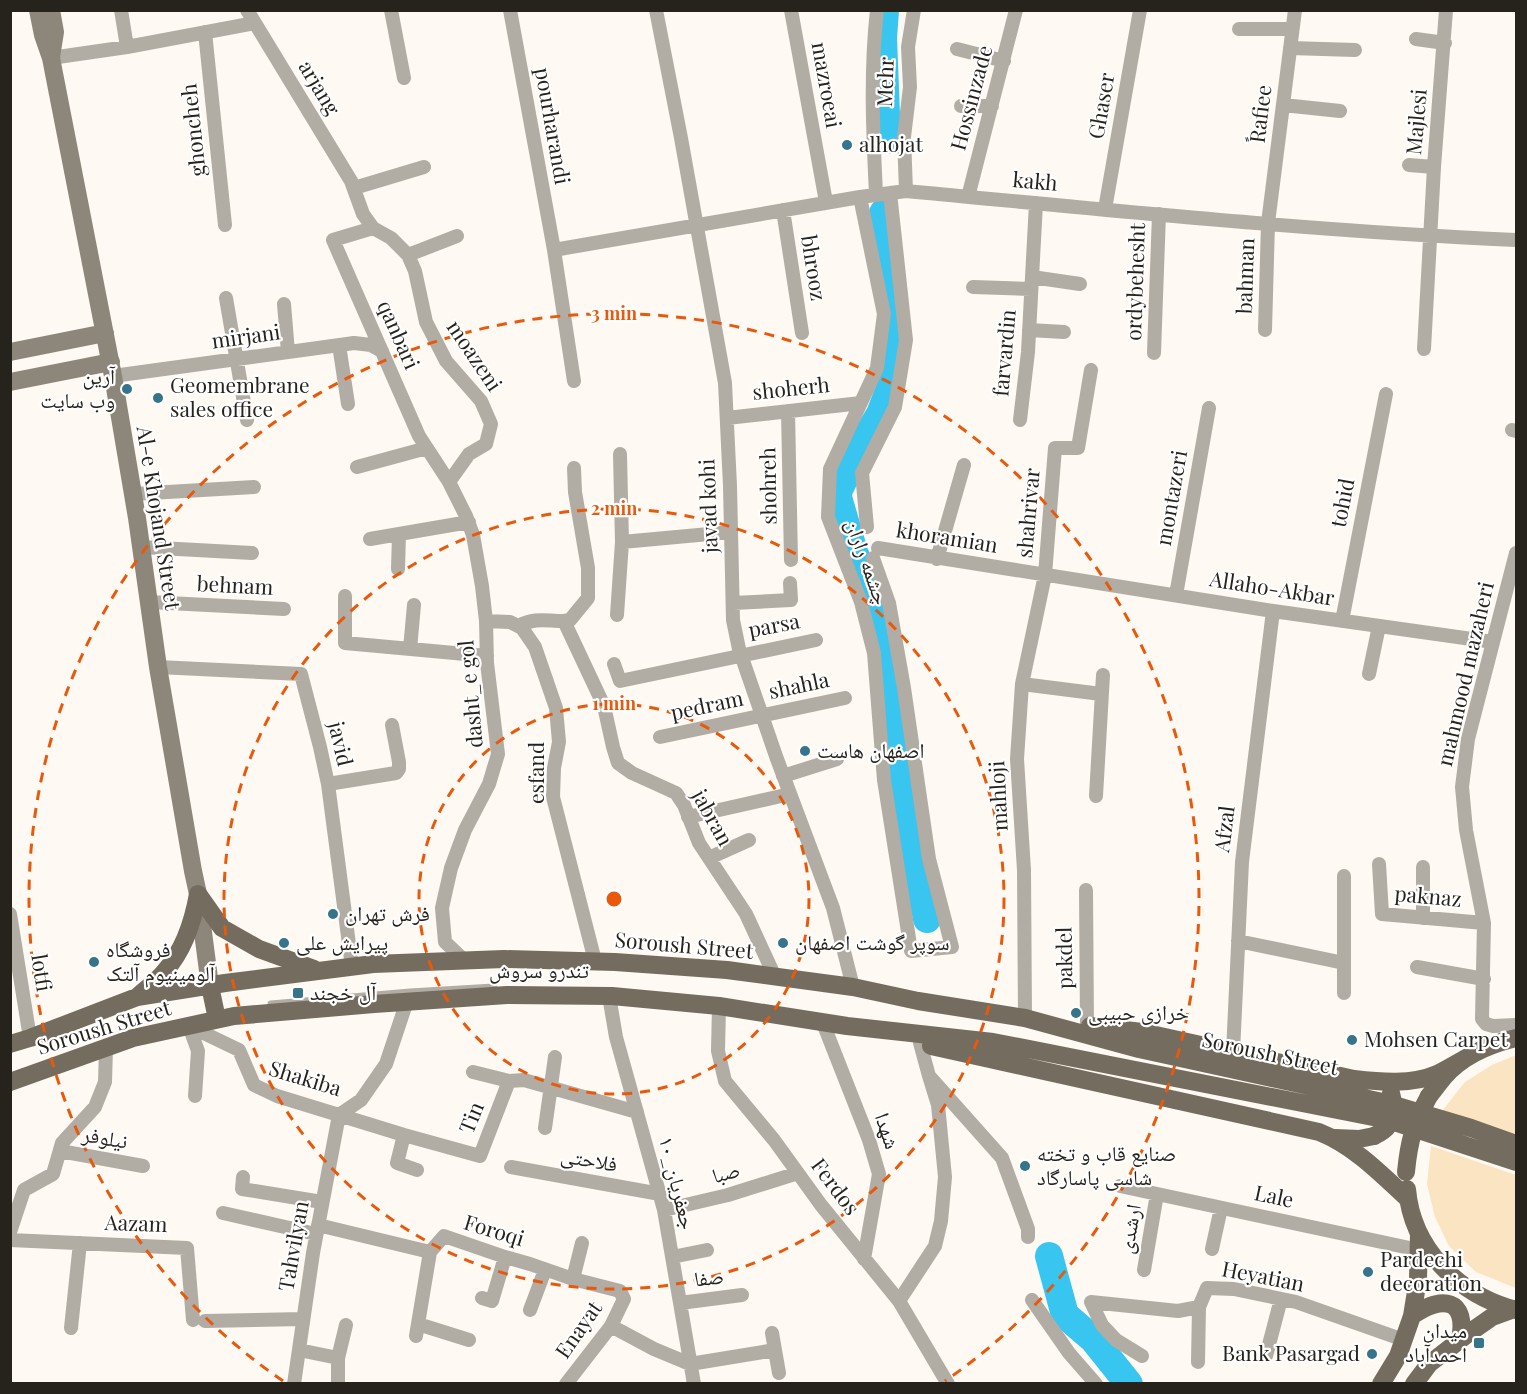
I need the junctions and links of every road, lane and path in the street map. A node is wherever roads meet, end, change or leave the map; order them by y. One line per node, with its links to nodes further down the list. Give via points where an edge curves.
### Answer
1 (38, 10): 25 (street)
2 (51, 10): 25 (street, via 55,32)
3 (121, 10): 21 (street)
4 (247, 10): 15 (street, arjang)
5 (391, 10): 27 (street)
6 (510, 10): 52 (street, pourharandi)
7 (656, 10): 47 (street, javad kohi)
8 (790, 10): 40 (street, mazroeai)
9 (877, 10): 37 (street, via 872,86)
10 (914, 10): 36 (street, Mehr, via 908,46 910,87 904,136)
11 (1016, 10): 26 (street, Hossinzade)
12 (1140, 10): 42 (street, Ghaser)
13 (1295, 10): 17 (street, ًRafiee)
14 (1446, 10): 20 (street, Majlesi)
15 (255, 23): 18 (street); 35 (street, arjang)
16 (1239, 29): 17 (street)
17 (1292, 29): 22 (street, ًRafiee)
18 (205, 32): 21 (street); 46 (street, ghoncheh)
19 (1416, 39): 20 (street)
20 (1444, 43): 34 (street, Majlesi)
21 (127, 47): 25 (street)
22 (1290, 48): 24 (street); 28 (street, ًRafiee)
23 (957, 49): 26 (street)
24 (1355, 50)
25 (51, 58): 62 (street, Al-e Khojand Street)
26 (1004, 61): 30 (street, Hossinzade)
27 (404, 78)
28 (1283, 105): 31 (street); 45 (street, ًRafiee)
29 (961, 106): 30 (street)
30 (992, 106): 39 (street, Hossinzade)
31 (1340, 111)
32 (1409, 165): 34 (street)
33 (424, 167): 35 (street)
34 (1434, 167): 50 (street, Majlesi)
35 (354, 188): 48 (street, moazeni, via 363,214)
36 (906, 191): 37 (street, kakh); 39 (street, kakh)
37 (883, 194): 38 (street, kakh); 94 (street, via 906,339 895,407 862,473)
38 (860, 197): 40 (street, kakh); 78 (street, چشمه راران, via 884,314 877,368)
39 (968, 197): 41 (street, kakh)
40 (826, 202): 43 (street, kakh)
41 (1036, 203): 42 (street, kakh); 54 (street, farvardin)
42 (1105, 209): 44 (street, kakh)
43 (783, 210): 47 (street, kakh); 63 (street, bhrooz)
44 (1159, 214): 45 (street, kakh); 70 (street, ordybehesht)
45 (1268, 223): 50 (street, kakh); 60 (street, bahman)
46 (225, 225)
47 (696, 225): 52 (street, kakh); 82 (street, javad kohi, via 725,383)
48 (373, 228): 53 (street, moazeni, via 391,238); 67 (street, qanbari, via 333,240)
49 (457, 236): 53 (street)
50 (1430, 236): 51 (street, kakh); 66 (street, Majlesi)
51 (1516, 240)
52 (554, 250): 75 (street, pourharandi)
53 (408, 255): 90 (street, moazeni, via 426,322 446,361 481,401 491,424 486,444 469,454)
54 (1031, 283): 55 (street); 56 (street, farvardin); 59 (street, farvardin)
55 (1080, 284)
56 (973, 287)
57 (226, 298): 71 (street)
58 (284, 304): 69 (street)
59 (1029, 330): 61 (street); 84 (street, farvardin)
60 (1265, 330)
61 (1064, 332)
62 (105, 333): 64 (street); 73 (street, Al-e Khojand Street)
63 (802, 333)
64 (75, 340): 68 (street); 72 (street, via 84,340 92,351 89,364)
65 (339, 345): 67 (street, mirjani, via 371,345); 69 (street, mirjani); 79 (street)
66 (1424, 349)
67 (382, 351): 85 (street, qanbari)
68 (10, 352)
69 (288, 352): 71 (street, mirjani)
70 (1154, 353)
71 (237, 359): 73 (street, mirjani); 83 (street)
72 (81, 369): 73 (street); 76 (street)
73 (112, 369): 92 (street, Al-e Khojand Street)
74 (1091, 370): 106 (street, shahrivar, via 1078,448 1055,448)
75 (574, 381)
76 (10, 382)
77 (1386, 394): 119 (street, tohid)
78 (861, 403): 81 (street, shoherh); 101 (street, چشمه راران, via 830,469 828,517 861,602 874,653 884,780 911,951 952,947 929,859 904,688 889,603)
79 (348, 404)
80 (1209, 408): 109 (street, montazeri)
81 (789, 411): 82 (street, shoherh); 104 (street, shohreh)
82 (727, 418): 95 (street, javad kohi)
83 (247, 420)
84 (1020, 420)
85 (427, 448): 88 (street); 90 (street, qanbari)
86 (620, 454): 98 (street)
87 (964, 465): 103 (street)
88 (357, 467)
89 (574, 468): 118 (street, via 588,568 588,598 570,620)
90 (449, 482): 93 (street, dasht_e gol)
91 (254, 487): 92 (street)
92 (133, 494): 99 (street, Al-e Khojand Street)
93 (469, 522): 96 (street); 117 (street, dasht_e gol)
94 (867, 527)
95 (731, 532): 98 (street); 112 (street, javad kohi)
96 (399, 534): 97 (street); 105 (street)
97 (370, 538)
98 (622, 542): 116 (street)
99 (141, 547): 100 (street); 111 (street, Al-e Khojand Street)
100 (252, 553)
101 (875, 553): 103 (street, khoramian)
102 (1516, 553): 108 (street, mahmood mazaheri)
103 (937, 559): 106 (street, khoramian)
104 (791, 561)
105 (398, 569)
106 (1045, 575): 109 (street, Allaho-Akbar); 131 (street, mahloji)
107 (790, 583): 112 (street, via 791,600)
108 (1511, 594): 123 (street, mahmood mazaheri)
109 (1176, 595): 115 (street, Allaho-Akbar)
110 (345, 596): 124 (street, via 345,643)
111 (149, 602): 114 (street, behnam); 128 (street, Al-e Khojand Street)
112 (733, 603): 125 (street, javad kohi)
113 (414, 605): 124 (street)
114 (284, 609)
115 (1273, 611): 119 (street, Allaho-Akbar); 153 (street, Afzal, via 1242,862)
116 (617, 615)
117 (486, 621): 120 (street); 126 (street, dasht_e gol)
118 (564, 621): 120 (street, via 530,620); 142 (street, jabran, via 604,706 618,763 676,793)
119 (1342, 621): 121 (street, Allaho-Akbar)
120 (518, 626): 155 (street, esfand, via 535,647 556,708 559,742 553,797)
121 (1379, 626): 123 (street, Allaho-Akbar); 129 (street)
122 (816, 640): 125 (street, parsa)
123 (1493, 642): 152 (street, mahmood mazaheri, via 1468,739 1462,787)
124 (410, 649): 126 (street)
125 (741, 654): 127 (street, parsa, via 620,681); 134 (street, javad kohi)
126 (487, 656): 154 (street, dasht_e gol, via 498,754 489,784 451,868 442,908 445,942)
127 (614, 664)
128 (158, 667): 139 (street, javid, via 301,674); 149 (street, Al-e Khojand Street)
129 (1369, 674)
130 (1103, 675): 132 (street)
131 (1022, 684): 132 (street); 174 (street, mahloji, via 1017,759 1024,870)
132 (1101, 694): 141 (street)
133 (845, 698): 134 (street, shahla)
134 (762, 716): 136 (street, pedram); 138 (street, javad kohi)
135 (392, 725): 139 (street, via 399,762 396,773)
136 (660, 737)
137 (837, 759): 138 (street)
138 (783, 776): 140 (street, javad kohi)
139 (327, 784): 157 (street, javid)
140 (790, 794): 142 (street); 166 (street, javad kohi, via 833,908)
141 (1096, 796)
142 (688, 817): 144 (street, jabran)
143 (748, 840): 144 (street)
144 (709, 858): 161 (street, jabran, via 746,914)
145 (1379, 864): 151 (street, paknaz, via 1382,914)
146 (1423, 867): 151 (street)
147 (1344, 876): 156 (street)
148 (1086, 891): 179 (street, pakdel)
149 (198, 894): 159 (main road, via 222,928 259,949); 164 (street, Al-e Khojand Street); 170 (main road, via 183,943 166,971)
150 (10, 914): 180 (street, lotfi)
151 (1423, 918): 152 (street, paknaz)
152 (1484, 923): 162 (street, mahmood mazaheri)
153 (1238, 941): 156 (street); 185 (street, Afzal)
154 (465, 960): 155 (main road, Soroush Street); 157 (main road, Soroush Street)
155 (595, 961): 161 (main road, Soroush Street)
156 (1344, 963): 168 (street)
157 (352, 967): 159 (main road, Soroush Street)
158 (1417, 967): 162 (street)
159 (318, 971): 164 (main road, Soroush Street, via 240,986)
160 (690, 975): 167 (lane, via 501,966 372,972)
161 (776, 977): 166 (main road, Soroush Street)
162 (1484, 979): 177 (street, mahmood mazaheri, via 1482,1019 1493,1026)
163 (748, 981): 166 (lane, via 829,992)
164 (210, 986): 170 (main road, Soroush Street); 175 (main road)
165 (505, 986): 172 (lane, تندرو سروش)
166 (846, 986): 174 (main road, Soroush Street)
167 (258, 987)
168 (1344, 993)
169 (609, 996): 171 (main road, Soroush Street, via 507,995); 173 (main road, Soroush Street); 196 (street, ۱۰_جعفریان)
170 (137, 997): 180 (main road, Soroush Street)
171 (407, 1001): 175 (main road, Soroush Street, via 245,1011); 197 (street, Shakiba, via 386,1064 362,1100)
172 (261, 1005)
173 (719, 1006): 176 (main road, Soroush Street); 207 (street, Ferdos, via 718,1051 725,1081)
174 (1025, 1018): 179 (main road); 195 (main road, Soroush Street, via 1139,1049)
175 (217, 1019): 178 (main road, Soroush Street)
176 (832, 1022): 182 (main road); 195 (main road, Soroush Street, via 993,1042); 229 (street, شهدا, via 879,1174)
177 (1516, 1025)
178 (189, 1026): 184 (main road, Soroush Street, via 132,1038); 194 (street, via 198,1051); 197 (street, Shakiba, via 238,1050 254,1085)
179 (1087, 1026): 185 (main road, via 1142,1032)
180 (30, 1038): 183 (main road, Soroush Street)
181 (1516, 1038): 187 (main road)
182 (920, 1043): 189 (street); 200 (main road)
183 (10, 1044)
184 (106, 1048): 192 (main road, Soroush Street); 202 (street, via 105,1082 95,1107 62,1143)
185 (1233, 1053): 191 (main road)
186 (555, 1057): 193 (street)
187 (1466, 1058): 191 (main road, via 1436,1075); 212 (main road, bridge, via 1446,1075 1416,1119 1408,1145)
188 (473, 1072): 190 (street)
189 (929, 1076): 219 (street, via 1002,1158); 238 (street, via 938,1105 945,1177 941,1221 935,1246)
190 (509, 1081): 193 (street, via 524,1080); 199 (street, Tin, via 480,1156)
191 (1373, 1081): 195 (main road)
192 (10, 1082)
193 (551, 1088): 196 (street); 198 (street)
194 (195, 1096)
195 (1388, 1105): 200 (main road, bridge, via 1394,1104 1387,1127 1374,1137); 201 (main road); 203 (main road)
196 (637, 1112): 210 (street, ۱۰_جعفریان)
197 (339, 1115): 199 (street, Tin); 213 (street, Tahvilyan)
198 (545, 1128)
199 (404, 1135): 206 (street, via 397,1163)
200 (1335, 1138): 212 (main road, via 1372,1164)
201 (1516, 1144)
202 (60, 1151): 204 (street, نیلوفر); 218 (street, via 53,1174 24,1190)
203 (1516, 1162)
204 (143, 1166)
205 (511, 1167): 210 (street, فلاحتی)
206 (417, 1170)
207 (798, 1173): 215 (street, صبا); 229 (street, Ferdos)
208 (243, 1177): 213 (street, via 242,1189)
209 (1120, 1186): 211 (street, Lale)
210 (660, 1194): 215 (street, ۱۰_جعفریان)
211 (1157, 1194): 214 (street, Lale); 231 (street, ارشدی)
212 (1408, 1198): 221 (main road)
213 (322, 1202): 217 (street, Tahvilyan)
214 (1221, 1208): 221 (street, Lale); 224 (street)
215 (664, 1210): 228 (street, ۱۰_جعفریان)
216 (223, 1213): 217 (street)
217 (317, 1229): 226 (street); 244 (street, Tahvilyan)
218 (10, 1232)
219 (1028, 1237)
220 (10, 1240): 222 (street, Aazam)
221 (1419, 1242): 241 (main road, via 1458,1282 1484,1299); 243 (main road)
222 (80, 1243): 244 (street, Aazam, via 187,1248 199,1320); 247 (street)
223 (582, 1243): 232 (street)
224 (1212, 1249)
225 (707, 1250): 228 (street)
226 (430, 1252): 227 (street, Foroqi, via 444,1236); 249 (street, via 417,1330)
227 (505, 1257): 230 (street, Foroqi); 234 (street, via 492,1301)
228 (672, 1257): 239 (street, ۱۰_جعفریان)
229 (864, 1258): 238 (street, Ferdos)
230 (545, 1270): 232 (street, Foroqi); 242 (street)
231 (1144, 1270)
232 (573, 1279): 235 (street, Foroqi, via 620,1291)
233 (742, 1295): 239 (street, صفا)
234 (482, 1298)
235 (624, 1299): 246 (street, Enayat)
236 (1281, 1299): 240 (street, Heyatian, via 1207,1288); 250 (street, Heyatian); 255 (street)
237 (1032, 1300): 265 (street, via 1069,1353)
238 (899, 1301): 264 (street, Ferdos)
239 (680, 1303): 258 (street, ۱۰_جعفریان)
240 (1199, 1307): 254 (street, via 1178,1311 1091,1302 1102,1325 1116,1340); 257 (street)
241 (1515, 1309): 251 (main road, via 1491,1317)
242 (530, 1310)
243 (1412, 1316): 250 (main road); 251 (main road, via 1435,1303 1452,1305 1462,1321)
244 (303, 1319): 252 (street, Tahvilyan)
245 (346, 1325): 256 (street)
246 (611, 1326): 258 (street); 262 (street, Enayat)
247 (71, 1328)
248 (772, 1333): 253 (street)
249 (469, 1340)
250 (1404, 1340): 266 (main road)
251 (1460, 1340): 267 (main road, via 1430,1364)
252 (299, 1350): 256 (street); 260 (street, Tahvilyan)
253 (775, 1350): 258 (street); 259 (street)
254 (1142, 1356)
255 (1266, 1356)
256 (338, 1358): 261 (street)
257 (1198, 1362)
258 (690, 1364): 263 (street, ۱۰_جعفریان)
259 (778, 1373)
260 (294, 1383)
261 (338, 1383)
262 (566, 1383)
263 (694, 1383)
264 (948, 1383)
265 (1096, 1383)
266 (1381, 1383)
267 (1416, 1383)

